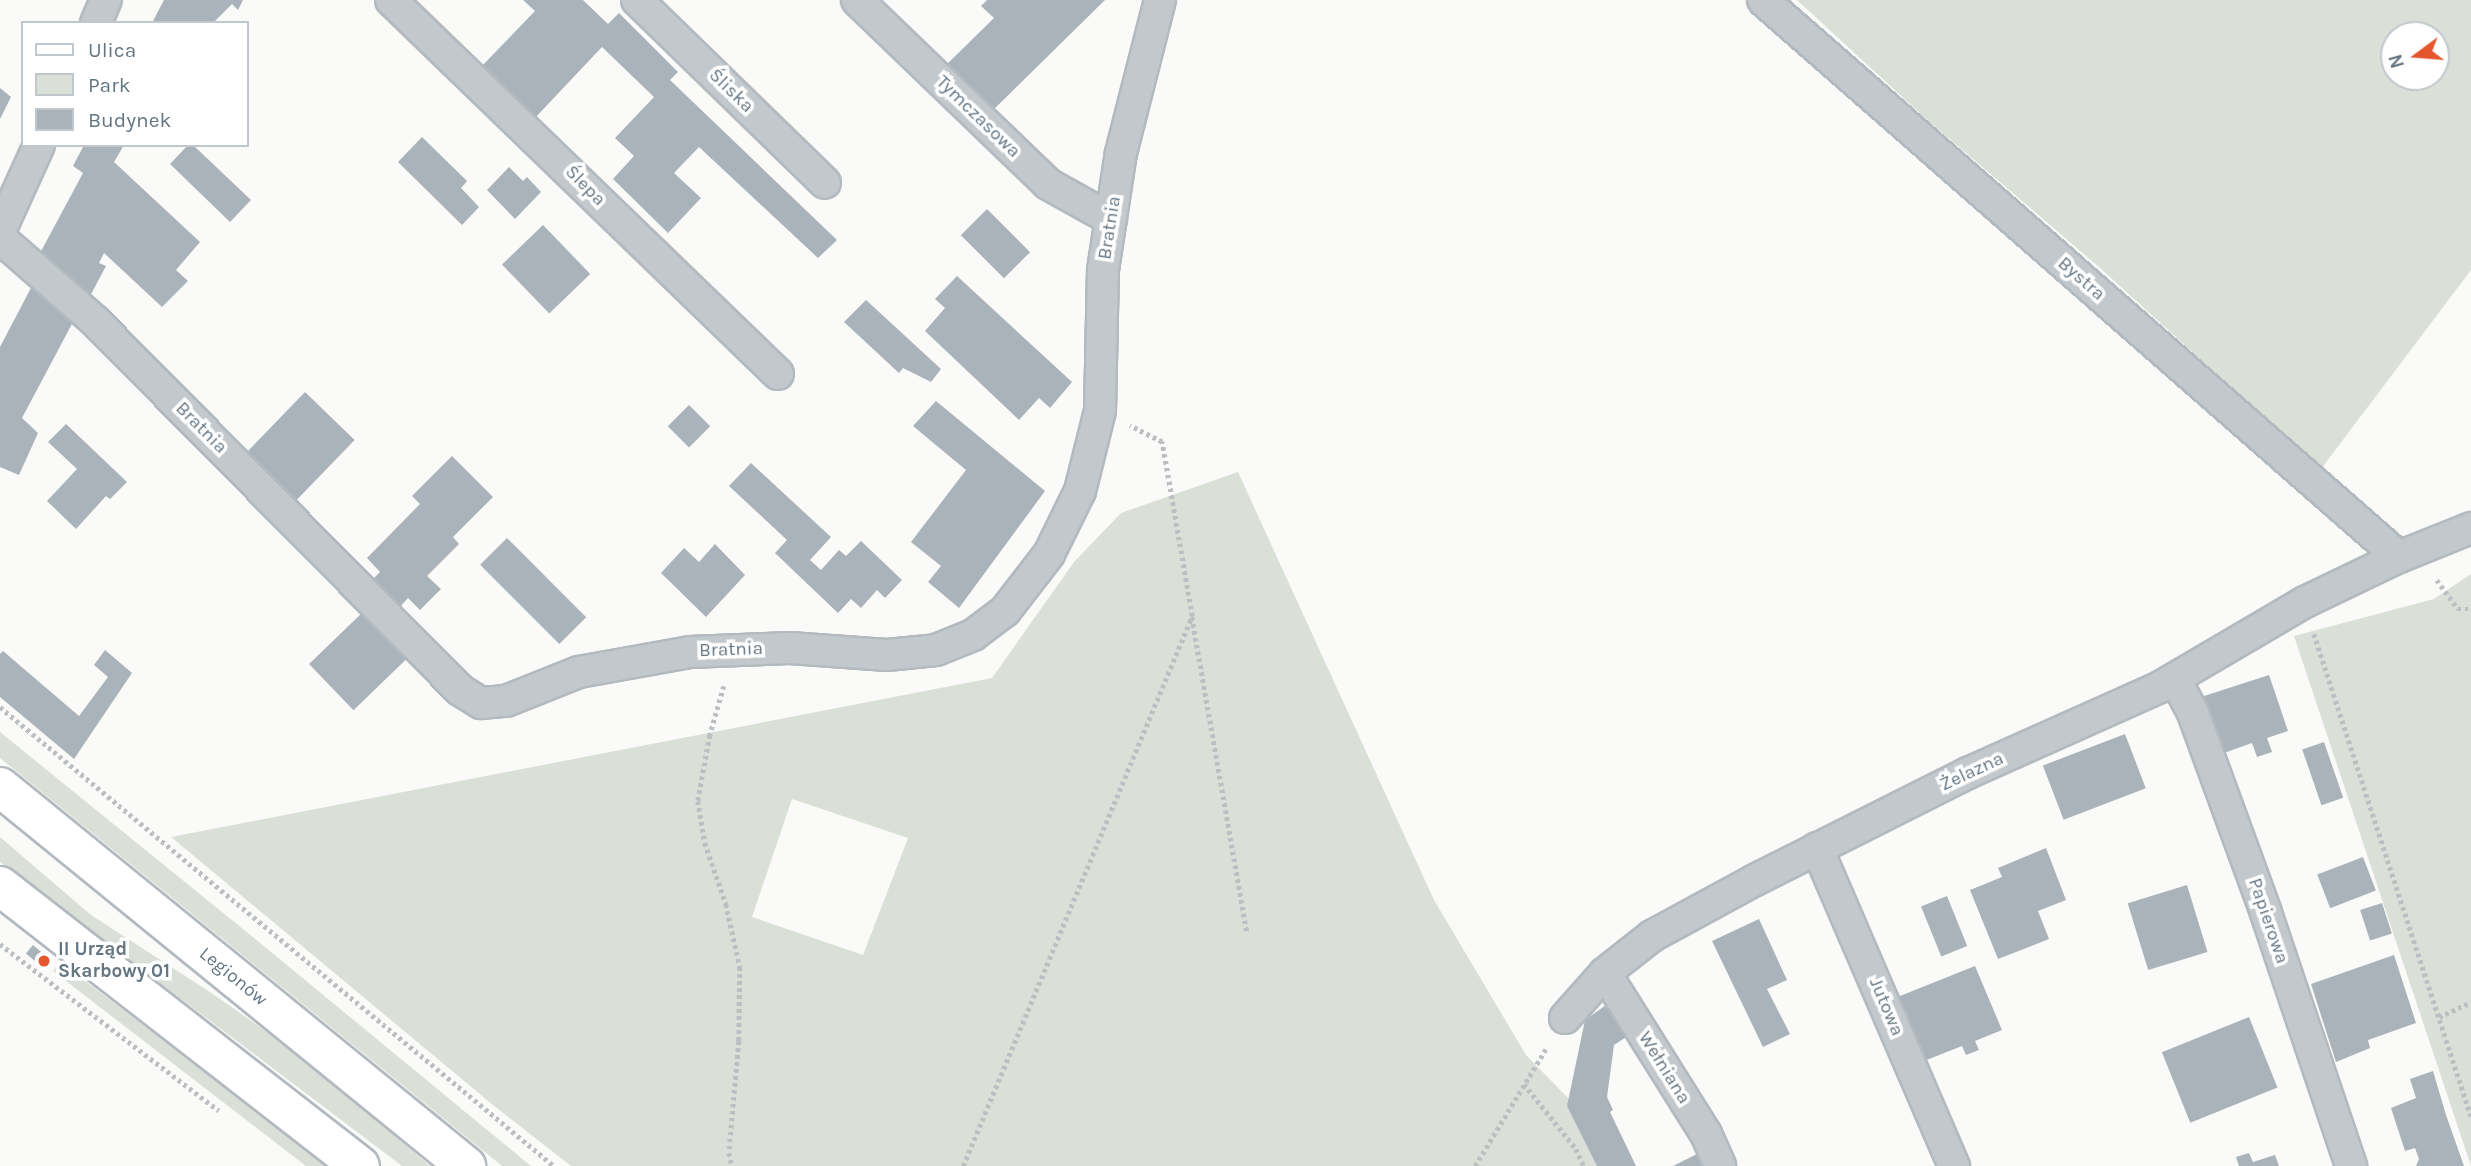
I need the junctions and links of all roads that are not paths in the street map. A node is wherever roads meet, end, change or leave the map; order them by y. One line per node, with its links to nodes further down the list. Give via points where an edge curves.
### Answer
1 (106, 0): 7 (street)
2 (391, 0): 13 (street, Ślepa)
3 (637, 0): 9 (street, Śliska)
4 (857, 0): 10 (street, Tymczasowa, via 1048,184)
5 (1763, 0): 15 (street, Bystra)
6 (1151, 5): 10 (street, Bratnia)
7 (97, 21)
8 (38, 147): 11 (street)
9 (825, 183)
10 (1111, 219): 12 (street, Bratnia, via 1103,270 1100,411 1080,491 1049,554 1005,611 973,635 936,650 887,655 790,648 690,652 579,672 506,701 481,702 460,690 95,321)
11 (0, 230)
12 (0, 239)
13 (778, 374)
14 (2471, 528): 15 (street, Żelazna)
15 (2407, 554): 16 (street, Żelazna, via 2305,602)
16 (2175, 679): 18 (street, Żelazna); 26 (street, Papierowa, via 2193,713 2266,913)
17 (0, 787): 23 (street, Legionów)
18 (1817, 848): 20 (street, Żelazna, via 1652,936); 25 (street, Jutowa)
19 (0, 886): 22 (street)
20 (1605, 973): 21 (street, Żelazna); 24 (street, Wełniana, via 1706,1134)
21 (1565, 1018)
22 (360, 1166)
23 (466, 1166)
24 (1720, 1166)
25 (1954, 1166)
26 (2351, 1166)

